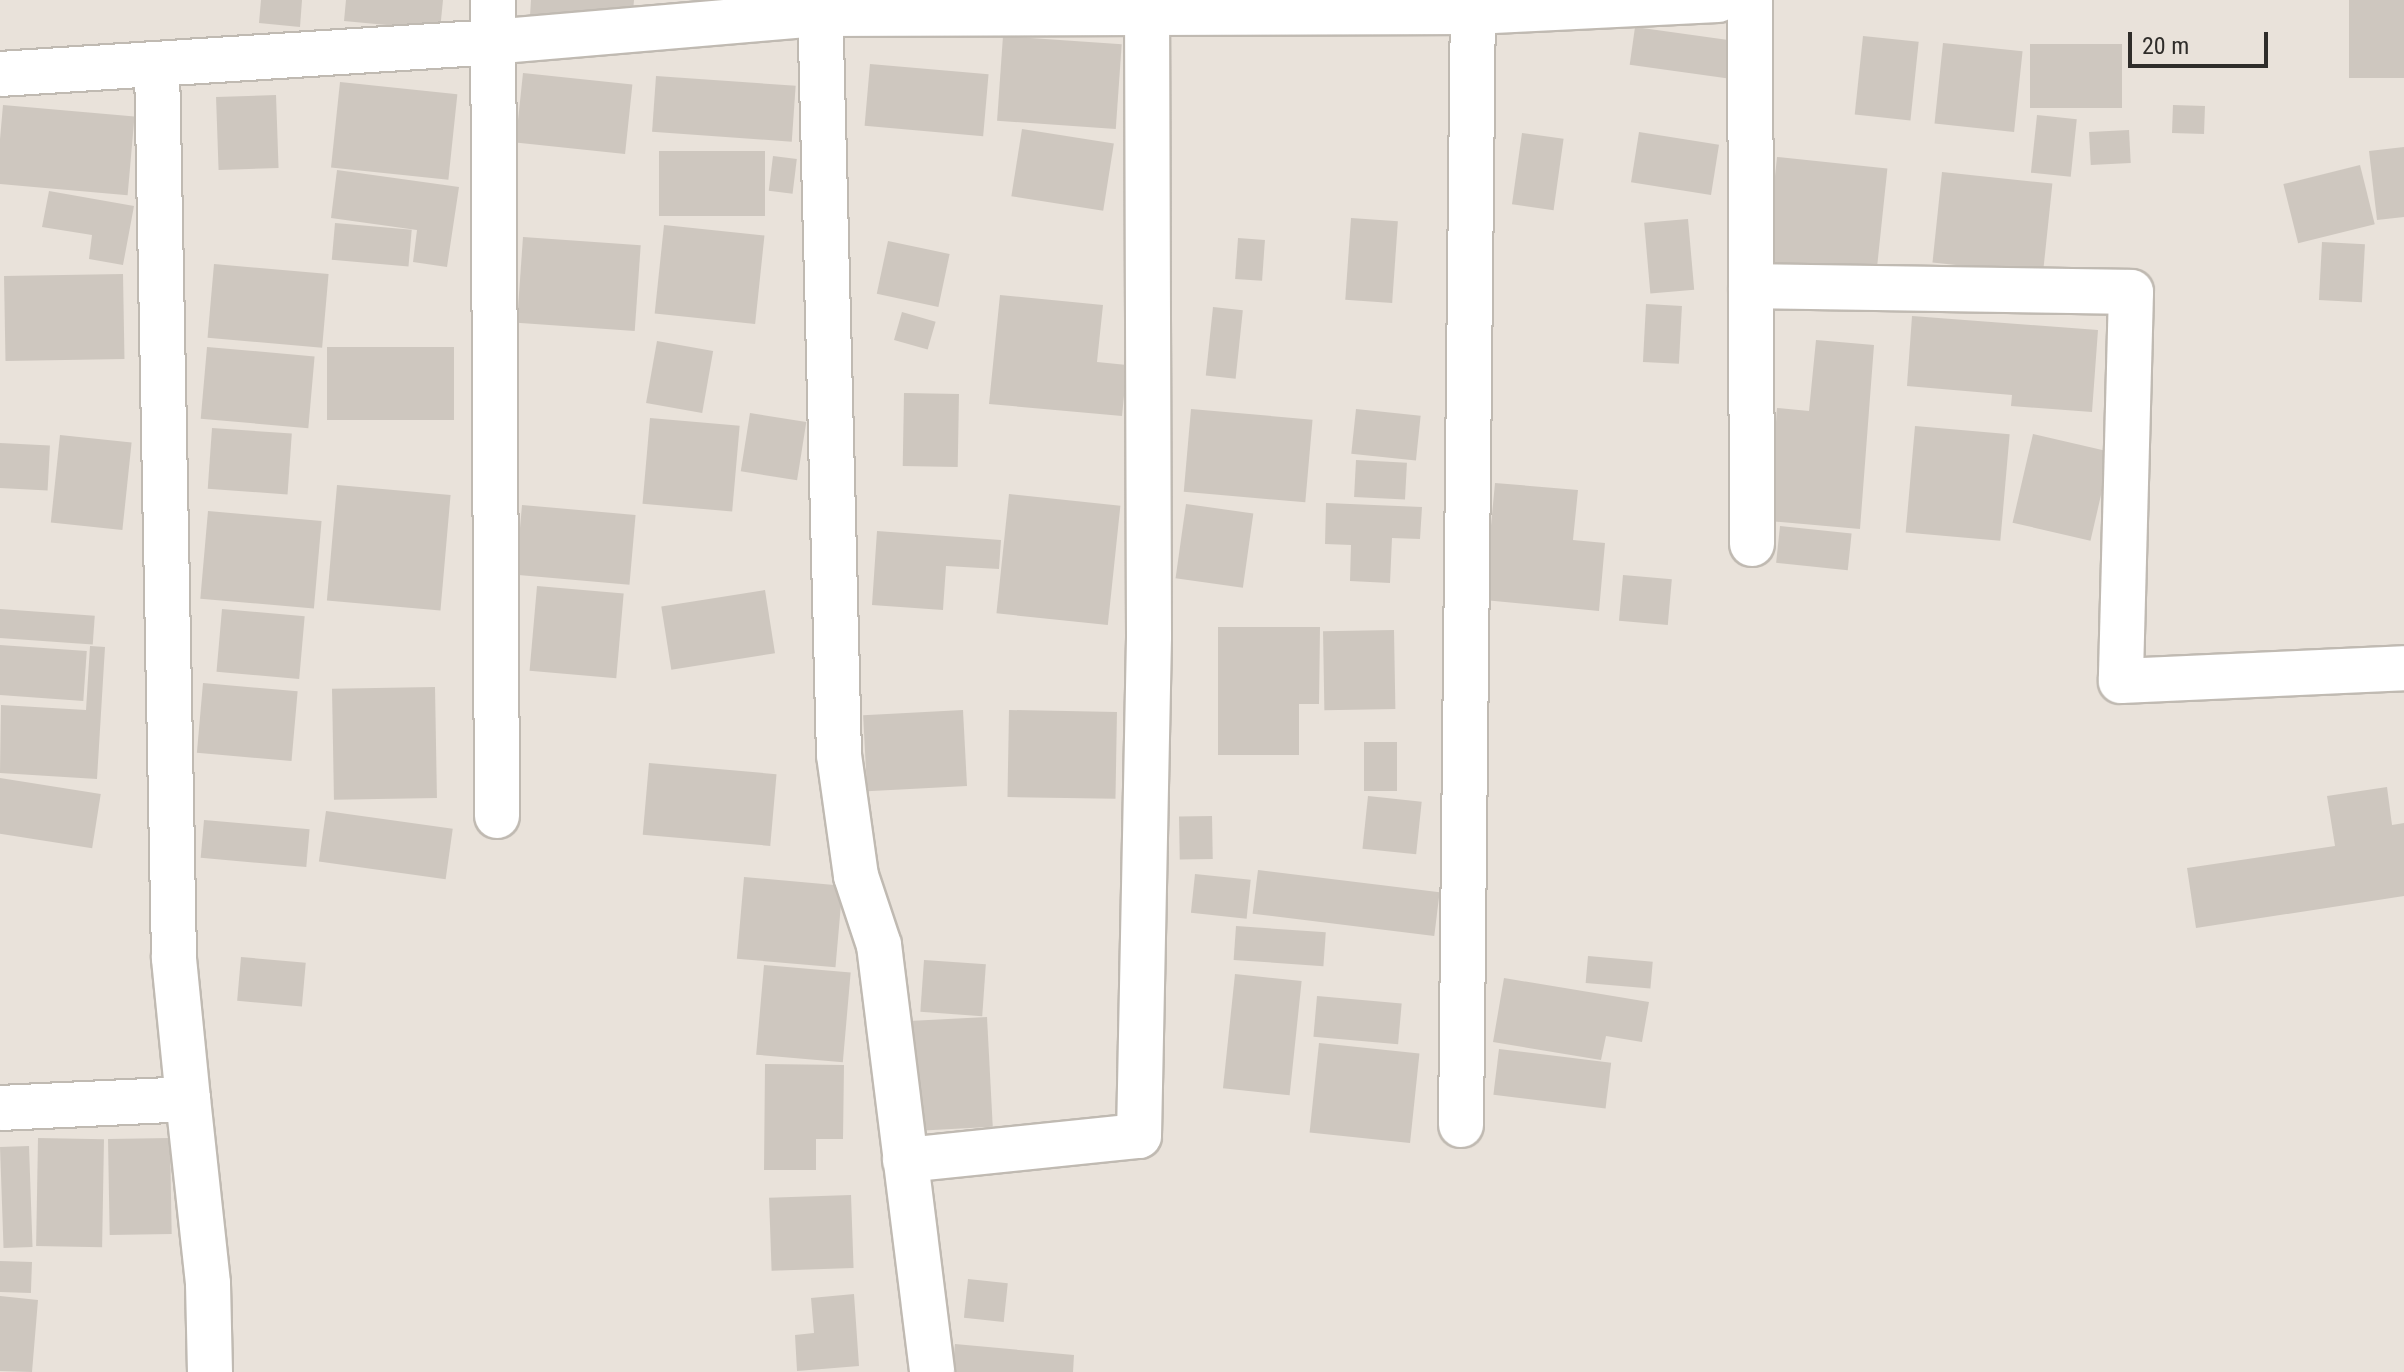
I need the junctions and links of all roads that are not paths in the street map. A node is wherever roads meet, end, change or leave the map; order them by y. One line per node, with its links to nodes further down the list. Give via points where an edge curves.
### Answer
1 (1718, 0): 4 (street)
2 (1750, 0): 9 (street)
3 (1147, 5): 4 (street); 5 (street); 16 (street, via 1149,636 1139,1136)
4 (1473, 6): 15 (street)
5 (819, 7): 6 (street); 16 (street, via 839,755 856,876 879,945)
6 (492, 21): 7 (street); 12 (street)
7 (157, 66): 8 (street); 13 (street, via 174,958)
8 (0, 74)
9 (1751, 286): 10 (street); 11 (street, via 2131,292 2121,681)
10 (1752, 544)
11 (2404, 668)
12 (497, 816)
13 (188, 1099): 14 (street); 17 (street, via 208,1284)
14 (0, 1108)
15 (1461, 1125)
16 (905, 1160): 18 (street)
17 (210, 1372)
18 (932, 1372)

